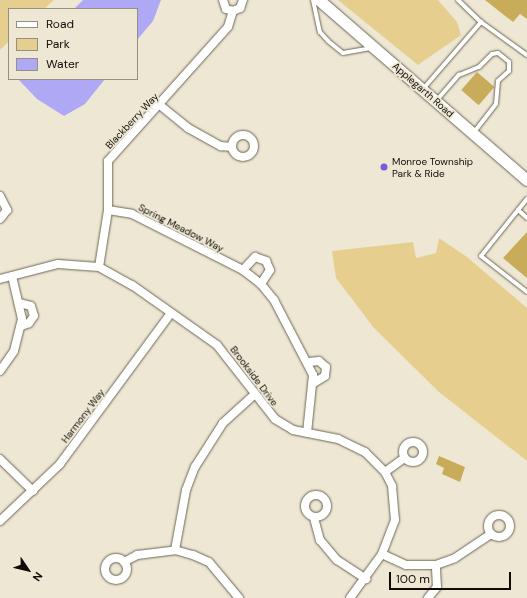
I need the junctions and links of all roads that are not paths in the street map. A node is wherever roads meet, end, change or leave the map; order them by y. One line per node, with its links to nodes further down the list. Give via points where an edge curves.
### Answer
1 (223, 0): 6 (street, via 226,9)
2 (243, 0): 6 (street, Blackberry Way, via 240,8)
3 (313, 0): 8 (lane, via 320,32 343,53)
4 (319, 0): 8 (main road, Applegarth Road)
5 (458, 0): 7 (lane)
6 (233, 11): 12 (street, Blackberry Way, via 228,27)
7 (481, 22): 9 (lane); 10 (lane)
8 (373, 47): 10 (main road, Applegarth Road)
9 (527, 55)
10 (422, 90): 11 (main road, Applegarth Road)
11 (436, 101): 13 (main road, Applegarth Road); 13 (lane, via 459,75 479,67 492,54 498,53 509,62 509,71 498,81 496,104)
12 (160, 106): 14 (street, via 188,128); 18 (street, Blackberry Way, via 108,161)
13 (473, 133): 15 (main road, Applegarth Road)
14 (232, 147)
15 (527, 180)
16 (0, 196): 21 (street, via 7,210)
17 (527, 199): 19 (lane)
18 (108, 210): 22 (street, Blackberry Way); 23 (street, Spring Meadow Way, via 132,214)
19 (518, 210): 20 (lane); 27 (lane, via 481,256)
20 (527, 218)
21 (0, 219)
22 (98, 266): 24 (street, Brookside Drive, via 58,264); 29 (street, Brookside Drive, via 132,284)
23 (243, 270): 26 (street, Spring Meadow Way); 26 (street, via 255,257 266,261 270,270)
24 (12, 276): 25 (street, Brookside Drive); 28 (street)
25 (0, 279)
26 (261, 284): 31 (street, Spring Meadow Way)
27 (527, 292)
28 (18, 303): 30 (street); 30 (street, via 27,303 34,311 33,320)
29 (171, 313): 34 (street, Brookside Drive, via 226,354); 39 (street, Harmony Way, via 64,459)
30 (21, 326): 32 (street, via 14,351)
31 (309, 362): 33 (street, Spring Meadow Way); 33 (street, via 319,361 326,367 325,376)
32 (0, 371)
33 (314, 383): 35 (street, Spring Meadow Way)
34 (254, 395): 35 (street, Brookside Drive, via 275,419); 43 (street, via 223,423 195,467 186,490)
35 (307, 433): 38 (street, Brookside Drive, via 353,444)
36 (404, 458): 38 (street)
37 (0, 459): 39 (street)
38 (385, 472): 44 (street, via 396,509 392,533)
39 (33, 491): 41 (street, Harmony Way)
40 (314, 518): 47 (street, via 320,540 337,560)
41 (0, 521)
42 (491, 534): 46 (street, via 455,558)
43 (175, 550): 45 (street, via 137,555); 48 (street, via 209,562)
44 (382, 554): 46 (street, via 406,565); 47 (street)
45 (124, 562)
46 (436, 565): 50 (street, via 437,588)
47 (366, 579): 49 (street)
48 (239, 598)
49 (350, 598)
50 (428, 598)

